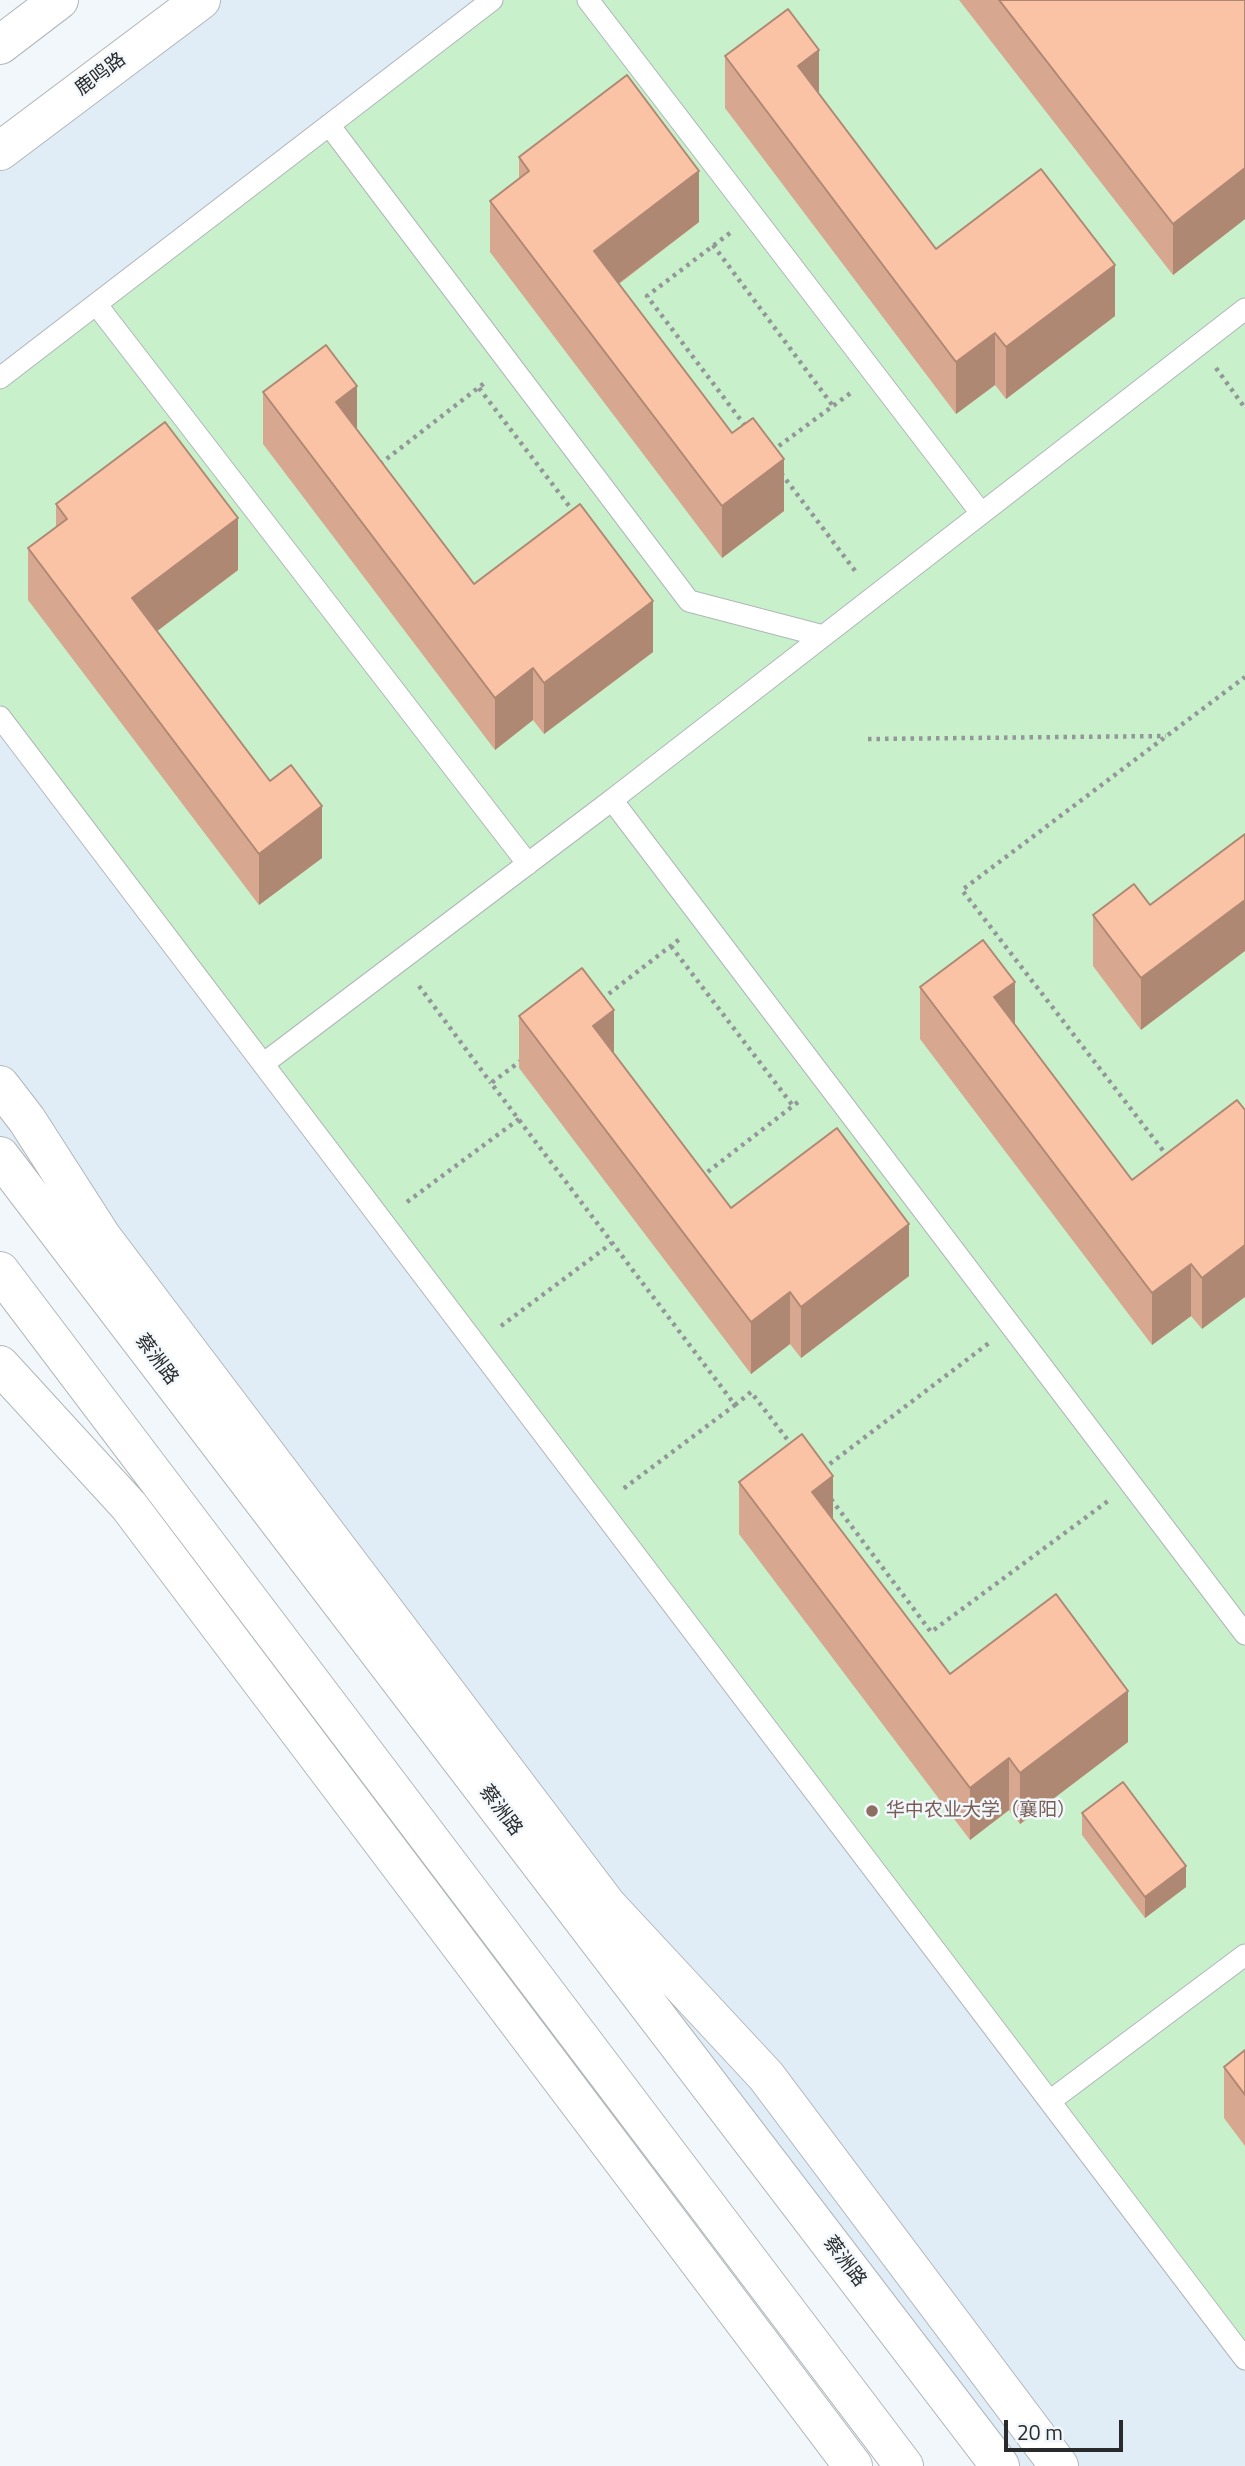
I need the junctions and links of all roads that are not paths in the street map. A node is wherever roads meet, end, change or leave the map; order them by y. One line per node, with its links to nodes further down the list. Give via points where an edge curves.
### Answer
1 (59, 0): 5 (main road)
2 (201, 0): 7 (main road, 鹿鸣路)
3 (492, 0): 6 (lane)
4 (588, 0): 11 (lane)
5 (0, 45)
6 (329, 125): 8 (lane); 12 (lane, via 689,601)
7 (0, 151)
8 (96, 304): 10 (lane); 15 (lane)
9 (1245, 309): 11 (lane)
10 (0, 378)
11 (981, 513): 12 (lane)
12 (823, 636): 14 (lane)
13 (0, 717): 16 (lane)
14 (612, 800): 15 (lane); 21 (lane)
15 (528, 864): 16 (lane)
16 (263, 1064): 23 (lane)
17 (0, 1085): 28 (main road, via 102,1237 607,1905 766,2076)
18 (0, 1156): 27 (main road, 蔡洲路)
19 (0, 1271): 26 (main road)
20 (0, 1365): 25 (main road, via 129,1506)
21 (1245, 1634)
22 (1245, 1955): 23 (lane)
23 (1050, 2101): 24 (lane)
24 (1245, 2359)
25 (853, 2466)
26 (904, 2466)
27 (1000, 2466)
28 (1059, 2466)

